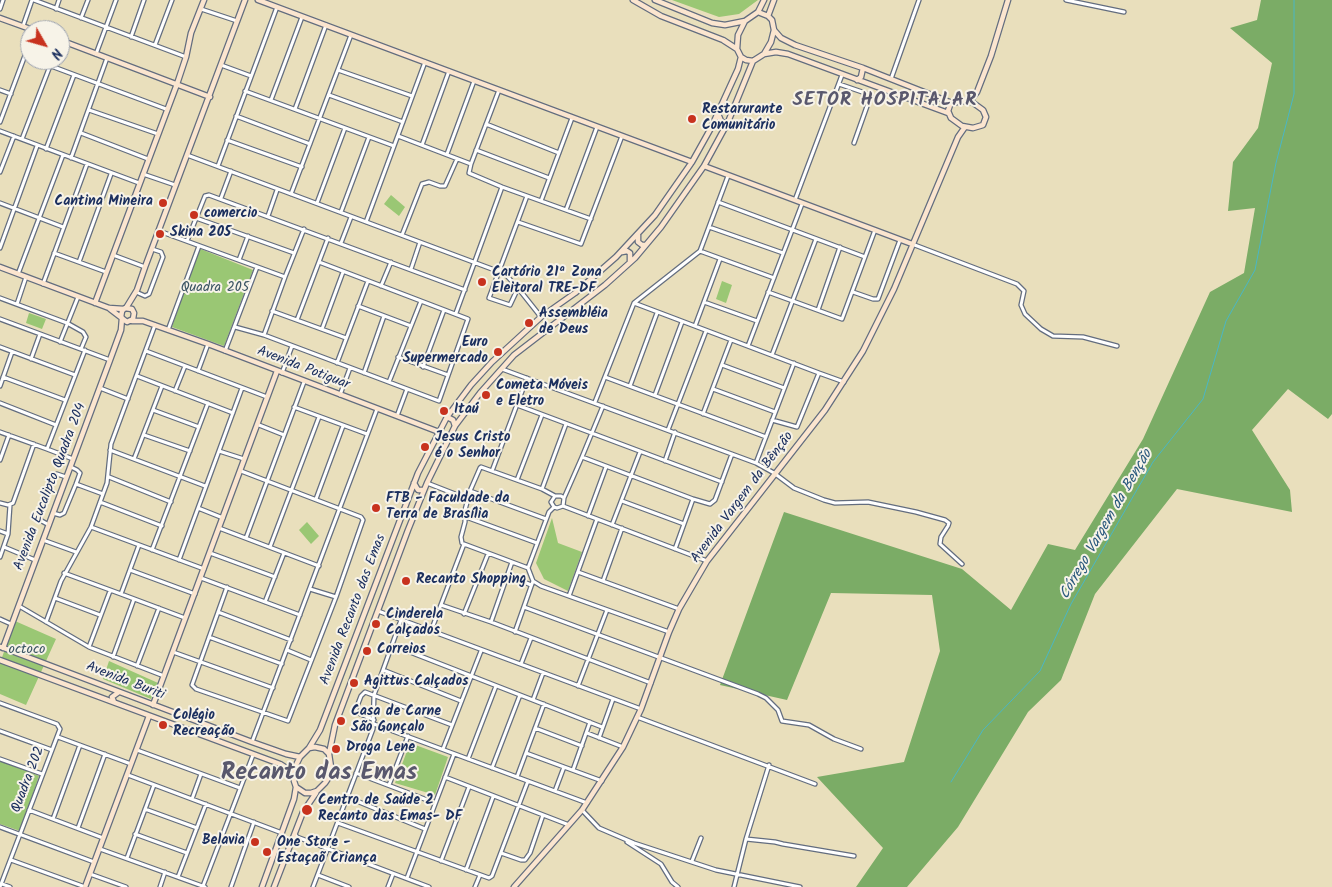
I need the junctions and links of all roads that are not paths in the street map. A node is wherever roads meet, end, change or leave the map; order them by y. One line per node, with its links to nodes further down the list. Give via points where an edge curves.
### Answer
1 (3, 0): 20 (street)
2 (33, 0): 19 (street); 28 (street)
3 (59, 0): 19 (street)
4 (88, 0): 27 (street)
5 (116, 0): 33 (street)
6 (144, 0): 36 (street)
7 (172, 0): 38 (street)
8 (204, 0): 21 (street)
9 (245, 0): 29 (street)
10 (258, 0): 18 (street)
11 (633, 0): 39 (street, via 661,16 723,40)
12 (655, 0): 30 (street, via 712,23 725,25)
13 (764, 0): 22 (street)
14 (774, 0): 25 (street)
15 (920, 0): 59 (street)
16 (1008, 0): 68 (street)
17 (1066, 0): 23 (street)
18 (277, 7): 24 (street); 58 (street)
19 (56, 8): 27 (street)
20 (0, 9)
21 (201, 9): 29 (street); 42 (street)
22 (758, 12): 25 (street); 30 (street)
23 (1124, 12)
24 (302, 16): 32 (street); 73 (street)
25 (768, 16): 34 (street)
26 (0, 18): 31 (street)
27 (81, 18): 33 (street)
28 (25, 20)
29 (237, 21): 48 (street)
30 (745, 21): 39 (street, via 738,35)
31 (20, 25)
32 (326, 25): 35 (street); 78 (street)
33 (106, 27): 36 (street); 40 (street)
34 (774, 30): 41 (street); 44 (street, via 788,42)
35 (351, 34): 47 (street); 54 (street)
36 (131, 37): 38 (street)
37 (70, 44): 40 (street)
38 (155, 45): 42 (street)
39 (737, 49): 43 (street)
40 (96, 54): 45 (street)
41 (764, 54): 46 (street); 49 (street, via 788,54)
42 (186, 57): 63 (street)
43 (741, 57): 46 (street); 81 (street, Avenida Recanto das Emas)
44 (830, 57): 49 (street, via 824,63); 50 (street)
45 (107, 58): 62 (street); 63 (street)
46 (753, 61): 87 (street, Avenida Recanto das Emas)
47 (425, 62): 55 (street); 71 (street)
48 (221, 65): 58 (street); 72 (street)
49 (825, 68): 57 (street)
50 (862, 68): 59 (street); 60 (street)
51 (20, 70): 69 (street)
52 (48, 70): 103 (street)
53 (61, 70): 56 (street)
54 (338, 70): 70 (street); 71 (street)
55 (449, 71): 61 (street); 107 (street)
56 (74, 75): 62 (street); 110 (street)
57 (842, 75): 60 (street); 64 (street)
58 (251, 76): 67 (street)
59 (891, 79): 75 (street)
60 (858, 80): 80 (street)
61 (474, 81): 66 (street); 113 (street)
62 (98, 84): 77 (street); 79 (street)
63 (176, 84): 72 (street); 77 (street)
64 (839, 84): 105 (street, via 871,95); 140 (street)
65 (0, 90): 69 (street)
66 (499, 90): 84 (street); 88 (street)
67 (245, 91): 73 (street); 82 (street)
68 (977, 92): 74 (street); 76 (street)
69 (11, 94): 85 (street)
70 (329, 95): 83 (street); 86 (street)
71 (412, 96): 86 (street)
72 (210, 97): 114 (street)
73 (271, 100): 78 (street)
74 (967, 101): 75 (street); 76 (street)
75 (952, 102): 80 (street)
76 (978, 106): 91 (street, via 986,115 984,123 978,127)
77 (166, 109): 97 (street)
78 (295, 109): 83 (street)
79 (89, 110): 96 (street); 97 (street)
80 (948, 113): 89 (street)
81 (718, 114): 87 (street, via 723,123); 93 (street, Avenida Recanto das Emas)
82 (236, 116): 104 (street); 106 (street)
83 (320, 118): 92 (street); 106 (street)
84 (572, 118): 90 (street); 112 (street)
85 (0, 122)
86 (403, 122): 99 (street)
87 (728, 122): 94 (street, Avenida Recanto das Emas)
88 (486, 124): 111 (street); 112 (street)
89 (959, 125): 91 (street); 102 (street, Avenida Vargem da Bênção)
90 (597, 127): 100 (street); 146 (street)
91 (965, 127): 102 (street, Avenida Vargem da Bênção)
92 (345, 128): 101 (street); 142 (street)
93 (711, 128): 94 (street); 120 (street, Avenida Recanto das Emas)
94 (719, 129): 124 (street, Avenida Recanto das Emas)
95 (0, 131): 98 (street)
96 (81, 133): 116 (street); 117 (street)
97 (158, 134): 117 (street)
98 (14, 136): 103 (street); 119 (street)
99 (398, 136): 107 (street); 109 (street)
100 (622, 136): 120 (street); 152 (street)
101 (369, 137): 109 (street); 147 (street)
102 (958, 137): 171 (street, Avenida Vargem da Bênção)
103 (22, 139): 108 (street)
104 (227, 140): 123 (street); 125 (street)
105 (854, 143)
106 (310, 144): 125 (street)
107 (422, 145): 113 (street)
108 (37, 146): 110 (street); 145 (street)
109 (394, 146): 153 (street)
110 (46, 149): 115 (street)
111 (476, 150): 122 (street); 131 (street)
112 (559, 153): 131 (street)
113 (446, 154): 118 (street)
114 (188, 155): 123 (street); 133 (street)
115 (63, 156): 116 (street); 150 (street)
116 (71, 158): 121 (street)
117 (148, 159): 129 (street)
118 (457, 159): 122 (street); 161 (street, via 445,186 429,182 422,184)
119 (2, 160): 127 (street)
120 (692, 162): 162 (street, Avenida Recanto das Emas)
121 (87, 164): 128 (street); 155 (street)
122 (470, 164): 134 (street, via 470,174)
123 (218, 166): 126 (street)
124 (704, 166): 130 (street); 170 (street, Avenida Recanto das Emas)
125 (302, 167): 136 (street)
126 (231, 171): 135 (street); 138 (street)
127 (0, 172)
128 (111, 174): 132 (street); 185 (street)
129 (143, 174): 132 (street); 133 (street)
130 (728, 176): 140 (street); 141 (street)
131 (549, 178): 139 (street)
132 (139, 184): 181 (street)
133 (176, 186): 160 (street)
134 (502, 187): 137 (street); 189 (street)
135 (277, 190): 136 (street); 148 (street)
136 (291, 194): 142 (street)
137 (527, 196): 139 (street); 154 (street)
138 (221, 198): 148 (street); 151 (street, via 205,196)
139 (541, 201): 146 (street)
140 (795, 201): 144 (street)
141 (718, 202): 156 (street); 158 (street)
142 (316, 203): 147 (street)
143 (0, 204): 145 (street)
144 (802, 204): 158 (street); 159 (street)
145 (14, 209): 150 (street); 173 (street)
146 (566, 210): 152 (street)
147 (341, 212): 149 (street)
148 (268, 216): 157 (street)
149 (351, 217): 153 (street); 169 (street)
150 (39, 218): 155 (street); 197 (street)
151 (196, 218): 163 (street); 167 (street)
152 (590, 219): 154 (street, via 580,244)
153 (366, 222): 161 (street)
154 (518, 222): 196 (street)
155 (63, 227): 178 (street)
156 (709, 227): 176 (street); 180 (street)
157 (304, 229): 164 (street); 179 (street)
158 (792, 230): 165 (street); 180 (street)
159 (875, 230): 166 (street); 182 (street)
160 (159, 232): 167 (street); 175 (street)
161 (402, 235): 168 (street)
162 (638, 235): 170 (street, via 638,242); 177 (street, Avenida Recanto das Emas)
163 (248, 236): 179 (street); 184 (street)
164 (328, 238): 169 (street); 186 (street)
165 (816, 239): 174 (street); 213 (street)
166 (900, 240): 171 (street); 208 (street, via 878,299)
167 (187, 241): 172 (street)
168 (420, 242): 189 (street); 193 (street)
169 (341, 243): 187 (street)
170 (646, 244): 188 (street, Avenida Recanto das Emas)
171 (912, 244): 255 (street, via 1022,287 1024,314 1053,336 1083,337); 284 (street, Avenida Vargem da Bênção, via 879,321)
172 (199, 246): 184 (street); 244 (street)
173 (0, 248)
174 (840, 248): 182 (street); 224 (street)
175 (152, 249): 191 (street); 206 (street, via 161,252 163,257 149,294 145,296)
176 (700, 251): 183 (street); 216 (street)
177 (621, 252): 188 (street, via 630,254); 209 (street, Avenida Recanto das Emas)
178 (54, 253): 185 (street); 202 (street)
179 (294, 253): 199 (street)
180 (783, 253): 200 (street)
181 (112, 255): 191 (street); 194 (street)
182 (865, 256): 208 (street)
183 (720, 259): 200 (street); 215 (street)
184 (239, 260): 192 (street)
185 (79, 262): 194 (street)
186 (319, 262): 195 (street); 233 (street)
187 (390, 262): 193 (street); 203 (street)
188 (630, 262): 218 (street, Avenida Recanto das Emas)
189 (474, 263): 196 (street); 205 (street)
190 (0, 267): 197 (street, Avenida Potiguar)
191 (145, 267): 206 (street)
192 (257, 267): 199 (street); 242 (street)
193 (411, 269): 205 (street)
194 (106, 272): 214 (street)
195 (344, 272): 201 (street); 243 (street)
196 (500, 272): 204 (street); 204 (street, via 490,298 510,305)
197 (18, 274): 198 (street, Avenida Potiguar)
198 (26, 277): 202 (street, Avenida Potiguar); 217 (street)
199 (285, 277): 225 (street)
200 (774, 278): 207 (street)
201 (368, 281): 203 (street); 219 (street)
202 (43, 284): 210 (street, Avenida Potiguar)
203 (381, 286): 212 (street)
204 (518, 288): 230 (street)
205 (465, 290): 228 (street)
206 (136, 292): 221 (street); 226 (street)
207 (768, 292): 213 (street); 236 (street)
208 (853, 292): 224 (street, via 841,319)
209 (575, 293): 218 (street, via 581,296); 223 (street, Avenida Recanto das Emas)
210 (78, 297): 214 (street, Avenida Potiguar); 238 (street)
211 (0, 298): 217 (street)
212 (421, 301): 222 (street); 240 (street)
213 (792, 301): 224 (street); 261 (street)
214 (95, 302): 220 (street, Avenida Potiguar)
215 (704, 302): 236 (street); 241 (street)
216 (634, 303): 227 (street); 280 (street)
217 (17, 304): 238 (street)
218 (579, 304): 234 (street, Avenida Recanto das Emas)
219 (358, 306): 229 (street); 249 (street)
220 (109, 308): 221 (street, Avenida Potiguar); 231 (street, Avenida Potiguar)
221 (125, 309): 226 (street, Avenida Potiguar); 231 (street)
222 (444, 310): 228 (street); 269 (street)
223 (552, 310): 230 (street, Avenida Recanto das Emas); 234 (street, via 551,318)
224 (818, 310)
225 (272, 311): 233 (street); 248 (street)
226 (134, 312): 235 (street); 239 (street, Avenida Potiguar)
227 (657, 313): 237 (street); 287 (street)
228 (456, 314): 277 (street, via 468,319)
229 (384, 316): 240 (street); 274 (street)
230 (541, 317): 314 (street, Avenida Recanto das Emas, via 492,362)
231 (121, 318): 235 (street, Avenida Potiguar); 247 (street)
232 (0, 319): 246 (street)
233 (297, 320): 243 (street)
234 (558, 320): 271 (street, Avenida Recanto das Emas)
235 (131, 321): 239 (street, Avenida Potiguar); 247 (street)
236 (757, 321): 254 (street)
237 (682, 322): 241 (street); 295 (street)
238 (67, 323): 251 (street); 257 (street, via 85,333)
239 (157, 326): 244 (street, Avenida Potiguar); 259 (street)
240 (411, 326): 262 (street)
241 (695, 326): 245 (street)
242 (235, 327): 248 (street); 258 (street)
243 (322, 329): 249 (street)
244 (168, 330): 252 (street, Avenida Potiguar)
245 (706, 331): 250 (street); 302 (street)
246 (40, 334): 251 (street); 263 (street)
247 (120, 335): 264 (street, Avenida Eucalipto Quadra 204)
248 (264, 335): 253 (street)
249 (346, 338): 265 (street)
250 (731, 340): 254 (street); 267 (street)
251 (60, 342): 257 (street)
252 (208, 344): 258 (street, Avenida Potiguar); 272 (street)
253 (292, 346): 265 (street); 273 (street)
254 (748, 346): 261 (street)
255 (1116, 346)
256 (0, 347): 260 (street)
257 (83, 350): 264 (street); 276 (street)
258 (225, 350): 273 (street, Avenida Potiguar)
259 (146, 351): 268 (street); 278 (street)
260 (12, 352): 263 (street); 279 (street)
261 (772, 355): 266 (street)
262 (398, 357): 269 (street); 283 (street)
263 (31, 359): 276 (street)
264 (110, 360): 288 (street, Avenida Eucalipto Quadra 204)
265 (337, 363): 270 (street)
266 (794, 364): 275 (street); 290 (street)
267 (722, 365): 290 (street); 291 (street)
268 (185, 366): 272 (street); 293 (street)
269 (423, 366): 277 (street)
270 (350, 368): 274 (street); 294 (street)
271 (502, 368): 281 (street); 320 (street, Avenida Recanto das Emas)
272 (198, 371): 289 (street)
273 (279, 372): 282 (street, Avenida Potiguar); 296 (street)
274 (364, 373): 283 (street)
275 (819, 373): 284 (street); 315 (street, via 797,427)
276 (75, 375): 298 (street)
277 (448, 375): 292 (street, via 439,400)
278 (137, 376): 286 (street); 297 (street)
279 (3, 377): 285 (street); 298 (street)
280 (605, 377): 287 (street); 299 (street)
281 (527, 378): 299 (street); 303 (street)
282 (304, 382): 294 (street, Avenida Potiguar); 305 (street)
283 (389, 382): 292 (street)
284 (844, 382): 350 (street, Avenida Vargem da Bênção)
285 (0, 386)
286 (162, 386): 293 (street); 307 (street)
287 (630, 386): 295 (street)
288 (100, 388): 297 (street); 340 (street, Avenida Eucalipto Quadra 204)
289 (242, 388): 296 (street); 308 (street)
290 (784, 388): 309 (street)
291 (713, 389): 309 (street); 311 (street)
292 (407, 390): 312 (street)
293 (175, 391): 301 (street)
294 (340, 395): 306 (street, Avenida Potiguar)
295 (654, 395): 302 (street)
296 (268, 397): 318 (street)
297 (128, 399): 334 (street)
298 (65, 400): 316 (street)
299 (594, 402): 304 (street)
300 (0, 403): 316 (street)
301 (208, 403): 308 (street); 321 (street)
302 (679, 404): 311 (street); 322 (street)
303 (517, 405): 310 (street); 349 (street)
304 (602, 406): 322 (street); 326 (street)
305 (294, 407): 313 (street); 330 (street)
306 (378, 409): 312 (street, Avenida Potiguar); 327 (street)
307 (153, 410): 321 (street); 329 (street)
308 (233, 412): 336 (street)
309 (775, 412): 315 (street)
310 (542, 414): 317 (street); 355 (street)
311 (703, 414): 331 (street)
312 (397, 416): 324 (street, Avenida Potiguar)
313 (319, 417): 319 (street); 363 (street)
314 (447, 417): 320 (street); 324 (street, Avenida Recanto das Emas)
315 (772, 420): 331 (street)
316 (56, 424): 333 (street)
317 (566, 424): 326 (street); 362 (street)
318 (259, 425): 330 (street); 342 (street)
319 (343, 426): 327 (street); 369 (street)
320 (456, 426): 359 (street, Avenida Recanto das Emas)
321 (199, 427): 335 (street)
322 (668, 430): 325 (street)
323 (0, 432): 328 (street)
324 (439, 432): 358 (street, Avenida Recanto das Emas)
325 (675, 432): 338 (street); 344 (street)
326 (591, 433): 337 (street); 339 (street)
327 (368, 434): 380 (street)
328 (9, 435): 332 (street); 343 (street)
329 (144, 435): 335 (street); 341 (street)
330 (284, 435): 356 (street)
331 (766, 437): 345 (street)
332 (34, 444): 333 (street); 376 (street)
333 (47, 449): 340 (street)
334 (110, 450): 341 (street); 353 (street)
335 (190, 451): 354 (street)
336 (219, 451): 342 (street); 361 (street)
337 (640, 452): 344 (street); 351 (street)
338 (732, 454): 345 (street); 357 (street)
339 (582, 457): 347 (street); 368 (street)
340 (73, 459): 346 (street, Avenida Eucalipto Quadra 204)
341 (134, 459): 354 (street)
342 (245, 459): 348 (street)
343 (0, 460)
344 (664, 461): 357 (street)
345 (756, 463): 350 (street)
346 (70, 466): 352 (street, Avenida Eucalipto Quadra 204); 360 (street, via 80,474)
347 (606, 467): 351 (street); 382 (street)
348 (241, 471): 356 (street); 384 (street)
349 (492, 471): 355 (street); 365 (street, via 481,467)
350 (774, 472): 412 (street, Avenida Vargem da Bênção); 414 (street, via 794,488 835,503 868,502 945,520 949,523 940,544)
351 (631, 476): 371 (street); 372 (street)
352 (66, 477): 381 (street, Avenida Eucalipto Quadra 204); 388 (street, via 53,476 38,514 40,520)
353 (109, 477): 366 (street); 374 (street)
354 (181, 477): 361 (street); 374 (street)
355 (517, 480): 362 (street)
356 (267, 481): 363 (street); 396 (street)
357 (722, 482): 371 (street, via 712,504)
358 (414, 483): 364 (street, via 418,490); 419 (street, Avenida Recanto das Emas)
359 (427, 483): 364 (street, Avenida Recanto das Emas); 370 (street)
360 (76, 484): 366 (street); 381 (street, via 64,513)
361 (205, 486): 379 (street)
362 (542, 489): 367 (street)
363 (292, 490): 369 (street); 402 (street)
364 (424, 490): 423 (street, Avenida Recanto das Emas)
365 (470, 492): 370 (street); 385 (street)
366 (103, 494): 373 (street)
367 (555, 496): 368 (street); 378 (street)
368 (564, 498): 377 (street)
369 (316, 499): 380 (street)
370 (468, 499): 383 (street)
371 (693, 499): 387 (street)
372 (622, 501): 387 (street); 389 (street)
373 (100, 502): 390 (street); 391 (street)
374 (171, 502): 390 (street)
375 (0, 503): 376 (street)
376 (10, 505): 395 (street)
377 (563, 506): 378 (street); 382 (street)
378 (554, 507): 385 (street)
379 (198, 508): 384 (street); 411 (street)
380 (340, 509): 415 (street); 436 (street, via 363,520)
381 (53, 513): 388 (street, Avenida Eucalipto Quadra 204)
382 (588, 516): 386 (street)
383 (466, 517): 398 (street); 399 (street, via 461,540)
384 (223, 518): 392 (street)
385 (546, 518): 398 (street)
386 (597, 519): 389 (street); 420 (street)
387 (684, 524): 403 (street)
388 (49, 525): 397 (street, Avenida Eucalipto Quadra 204)
389 (612, 525): 393 (street)
390 (162, 526): 404 (street)
391 (91, 528): 400 (street); 405 (street)
392 (219, 528): 396 (street); 406 (street)
393 (622, 528): 403 (street); 426 (street)
394 (0, 531): 395 (street)
395 (8, 534): 401 (street)
396 (246, 538): 402 (street)
397 (44, 540): 405 (street); 410 (street, Avenida Eucalipto Quadra 204)
398 (537, 543): 416 (street)
399 (464, 544): 408 (street); 440 (street)
400 (139, 545): 404 (street); 418 (street)
401 (4, 547): 409 (street); 410 (street)
402 (270, 547): 407 (street)
403 (675, 549): 412 (street)
404 (152, 550): 411 (street)
405 (76, 552): 421 (street)
406 (210, 553): 417 (street); 424 (street)
407 (284, 553): 415 (street); 424 (street)
408 (488, 554): 413 (street); 448 (street)
409 (0, 557)
410 (35, 560): 441 (street, Avenida Eucalipto Quadra 204)
411 (178, 560): 417 (street)
412 (707, 561): 444 (street, Avenida Vargem da Bênção)
413 (512, 562): 416 (street); 422 (street)
414 (962, 564)
415 (319, 566): 431 (street)
416 (528, 568): 427 (street)
417 (204, 569): 425 (street)
418 (130, 570): 433 (street); 434 (street)
419 (380, 572): 423 (street, via 386,580); 428 (street, Avenida Recanto das Emas)
420 (578, 572): 426 (street); 435 (street)
421 (64, 573): 432 (street); 437 (street)
422 (508, 575): 427 (street); 455 (street)
423 (391, 576): 430 (street, Avenida Recanto das Emas)
424 (275, 577): 439 (street)
425 (201, 578): 429 (street); 434 (street)
426 (603, 581): 444 (street)
427 (532, 583): 435 (street); 442 (street)
428 (375, 584): 430 (street, via 383,584); 519 (street, Avenida Recanto das Emas, via 320,730)
429 (227, 588): 439 (street); 447 (street)
430 (386, 588): 446 (street, Avenida Recanto das Emas)
431 (310, 589): 436 (street); 450 (street)
432 (110, 591): 433 (street); 449 (street)
433 (121, 594): 438 (street)
434 (194, 594): 451 (street)
435 (569, 596): 445 (street)
436 (336, 597): 474 (street)
437 (55, 598): 449 (street); 454 (street)
438 (134, 599): 443 (street); 471 (street)
439 (265, 602): 450 (street)
440 (441, 605): 448 (street); 457 (street)
441 (18, 606): 454 (street); 456 (street, Avenida Eucalipto Quadra 204)
442 (524, 607): 458 (street); 460 (street)
443 (159, 608): 451 (street); 479 (street)
444 (679, 609): 459 (street, Avenida Vargem da Bênção)
445 (607, 610): 459 (street); 460 (street)
446 (378, 611): 453 (street); 526 (street, Avenida Recanto das Emas, via 332,733)
447 (218, 612): 461 (street); 463 (street)
448 (464, 614): 455 (street)
449 (100, 615): 466 (street)
450 (300, 615): 463 (street)
451 (185, 618): 469 (street)
452 (0, 619): 456 (street)
453 (400, 620): 457 (street); 464 (street)
454 (46, 622): 466 (street)
455 (491, 622): 458 (street)
456 (11, 624): 465 (street, Avenida Eucalipto Quadra 204)
457 (431, 631): 468 (street)
458 (516, 632): 462 (street)
459 (669, 632): 472 (street, Avenida Vargem da Bênção)
460 (598, 635): 472 (street); 475 (street)
461 (209, 637): 476 (street); 477 (street)
462 (531, 638): 475 (street); 478 (street)
463 (291, 640): 467 (street)
464 (392, 645): 481 (street); 484 (street)
465 (1, 647): 470 (street, Avenida Buriti)
466 (89, 647): 471 (street)
467 (287, 650): 474 (street); 477 (street)
468 (481, 651): 478 (street); 484 (street)
469 (173, 652): 476 (street); 483 (street)
470 (24, 656): 480 (street, via 27,662); 486 (street, Avenida Buriti)
471 (113, 657): 479 (street)
472 (660, 658): 485 (street, Avenida Vargem da Bênção); 520 (street, via 766,698 785,723 809,725 834,739)
473 (0, 660): 480 (street, Avenida Buriti)
474 (312, 660): 502 (street, via 288,721)
475 (588, 660): 485 (street); 488 (street)
476 (199, 661): 489 (street); 502 (street, via 191,683 193,687)
477 (282, 664): 489 (street)
478 (521, 664): 482 (street)
479 (137, 666): 483 (street)
480 (19, 667): 493 (street, Avenida Buriti)
481 (382, 670): 491 (street); 495 (street)
482 (543, 673): 488 (street); 496 (street)
483 (164, 676): 500 (street)
484 (471, 676): 487 (street); 495 (street)
485 (651, 683): 501 (street, Avenida Vargem da Bênção)
486 (102, 686): 490 (street, Avenida Buriti); 493 (street, via 105,693)
487 (496, 686): 492 (street); 531 (street)
488 (578, 686): 494 (street)
489 (273, 688): 502 (street)
490 (119, 692): 497 (street, via 112,697); 500 (street, Avenida Buriti)
491 (374, 695): 505 (street); 505 (street, via 363,693 356,709 357,714); 507 (street)
492 (520, 695): 496 (street); 535 (street)
493 (98, 697): 497 (street, Avenida Buriti)
494 (613, 699): 501 (street); 508 (street)
495 (461, 700): 507 (street)
496 (533, 700): 499 (street)
497 (114, 702): 503 (street, Avenida Buriti)
498 (0, 703): 513 (street, via 58,724)
499 (544, 704): 506 (street); 509 (street)
500 (153, 705): 515 (street, Avenida Buriti)
501 (641, 709): 504 (street, Avenida Vargem da Bênção)
502 (264, 713): 515 (street)
503 (149, 716): 523 (street); 528 (street, Avenida Buriti)
504 (637, 717): 518 (street, Avenida Vargem da Bênção); 533 (street)
505 (374, 722): 512 (street); 538 (street)
506 (590, 722): 508 (street); 511 (street)
507 (452, 726): 521 (street)
508 (602, 727): 514 (street)
509 (535, 728): 517 (street); 524 (street)
510 (0, 731): 522 (street)
511 (587, 733): 514 (street); 517 (street)
512 (408, 736): 521 (street); 546 (street)
513 (58, 737): 516 (street); 522 (street, Quadra 202)
514 (599, 738): 518 (street)
515 (252, 742): 529 (street, Avenida Buriti)
516 (80, 745): 525 (street); 566 (street)
517 (582, 746): 536 (street)
518 (623, 747): 545 (street, Avenida Vargem da Bênção)
519 (309, 748): 526 (street, via 320,747); 529 (street)
520 (861, 748)
521 (443, 749): 527 (street)
522 (52, 750): 539 (street, Quadra 202)
523 (136, 750): 532 (street); 540 (street)
524 (526, 753): 534 (street); 543 (street)
525 (105, 754): 532 (street); 571 (street)
526 (329, 754): 552 (street, via 329,777)
527 (454, 754): 531 (street); 542 (street)
528 (253, 755): 537 (street, Avenida Buriti, via 285,766); 550 (street)
529 (300, 757): 537 (street)
530 (0, 759): 539 (street)
531 (468, 759): 535 (street)
532 (131, 764): 541 (street)
533 (769, 765): 547 (street); 580 (street)
534 (564, 767): 536 (street); 553 (street)
535 (492, 768): 543 (street)
536 (573, 770): 545 (street)
537 (294, 773): 551 (street)
538 (356, 773): 546 (street); 555 (street)
539 (42, 774): 562 (street, Quadra 202)
540 (201, 774): 550 (street); 556 (street)
541 (128, 775): 548 (street); 578 (street)
542 (445, 777): 549 (street); 557 (street)
543 (517, 777): 544 (street)
544 (528, 781): 553 (street); 560 (street)
545 (602, 781): 558 (street, Avenida Vargem da Bênção)
546 (389, 784): 557 (street)
547 (815, 784)
548 (154, 785): 556 (street); 561 (street)
549 (469, 787): 554 (street); 590 (street)
550 (240, 788): 564 (street)
551 (296, 788): 552 (street, via 304,793); 574 (street)
552 (317, 791): 577 (street, via 303,812)
553 (555, 792): 558 (street)
554 (493, 797): 560 (street); 593 (street)
555 (347, 798): 568 (street); 573 (street)
556 (192, 799): 559 (street)
557 (435, 803): 573 (street)
558 (587, 803): 563 (street, Avenida Vargem da Bênção)
559 (206, 804): 564 (street); 572 (street)
560 (518, 806): 565 (street); 586 (street)
561 (145, 809): 572 (street); 576 (street)
562 (29, 810): 566 (street); 575 (street, Quadra 202)
563 (582, 810): 569 (street, Avenida Vargem da Bênção); 581 (street, via 599,828)
564 (230, 813): 567 (street); 609 (street)
565 (543, 815): 569 (street); 586 (street, via 525,860)
566 (53, 819): 571 (street)
567 (254, 822): 574 (street); 610 (street)
568 (338, 823): 582 (street); 584 (street)
569 (570, 825): 618 (street, Avenida Vargem da Bênção)
570 (0, 827): 575 (street)
571 (78, 828): 578 (street)
572 (197, 828): 585 (street)
573 (425, 829): 584 (street)
574 (282, 832): 611 (street)
575 (20, 834): 589 (street, Quadra 202); 592 (street)
576 (135, 834): 585 (street); 588 (street)
577 (295, 836): 582 (street); 612 (street)
578 (104, 838): 583 (street)
579 (701, 838): 591 (street)
580 (746, 839): 587 (street); 598 (street)
581 (624, 840): 591 (street); 602 (street, via 661,864)
582 (328, 848): 596 (street); 597 (street)
583 (100, 849): 588 (street); 592 (street)
584 (417, 852): 590 (street); 601 (street)
585 (187, 853): 600 (street)
586 (501, 853): 599 (street, via 491,878)
587 (854, 856)
588 (127, 858): 594 (street)
589 (11, 860): 603 (street, Quadra 202); 606 (street)
590 (441, 861): 593 (street)
591 (692, 861): 598 (street)
592 (94, 862): 595 (street)
593 (466, 870): 599 (street)
594 (165, 872): 600 (street); 608 (street)
595 (90, 874): 606 (street); 607 (street)
596 (393, 874): 601 (street); 615 (street)
597 (318, 875): 604 (street); 613 (street)
598 (737, 875): 621 (street); 622 (street)
599 (480, 876): 617 (street)
600 (178, 877): 609 (street)
601 (407, 878): 616 (street)
602 (672, 882): 619 (street); 620 (street)
603 (1, 886): 605 (street)
604 (342, 886): 614 (street)
605 (10, 887)
606 (85, 887)
607 (126, 887)
608 (160, 887)
609 (204, 887)
610 (231, 887)
611 (262, 887)
612 (274, 887)
613 (313, 887)
614 (349, 887)
615 (388, 887)
616 (429, 887)
617 (475, 887)
618 (514, 887)
619 (670, 887)
620 (678, 887)
621 (734, 887)
622 (800, 887)

